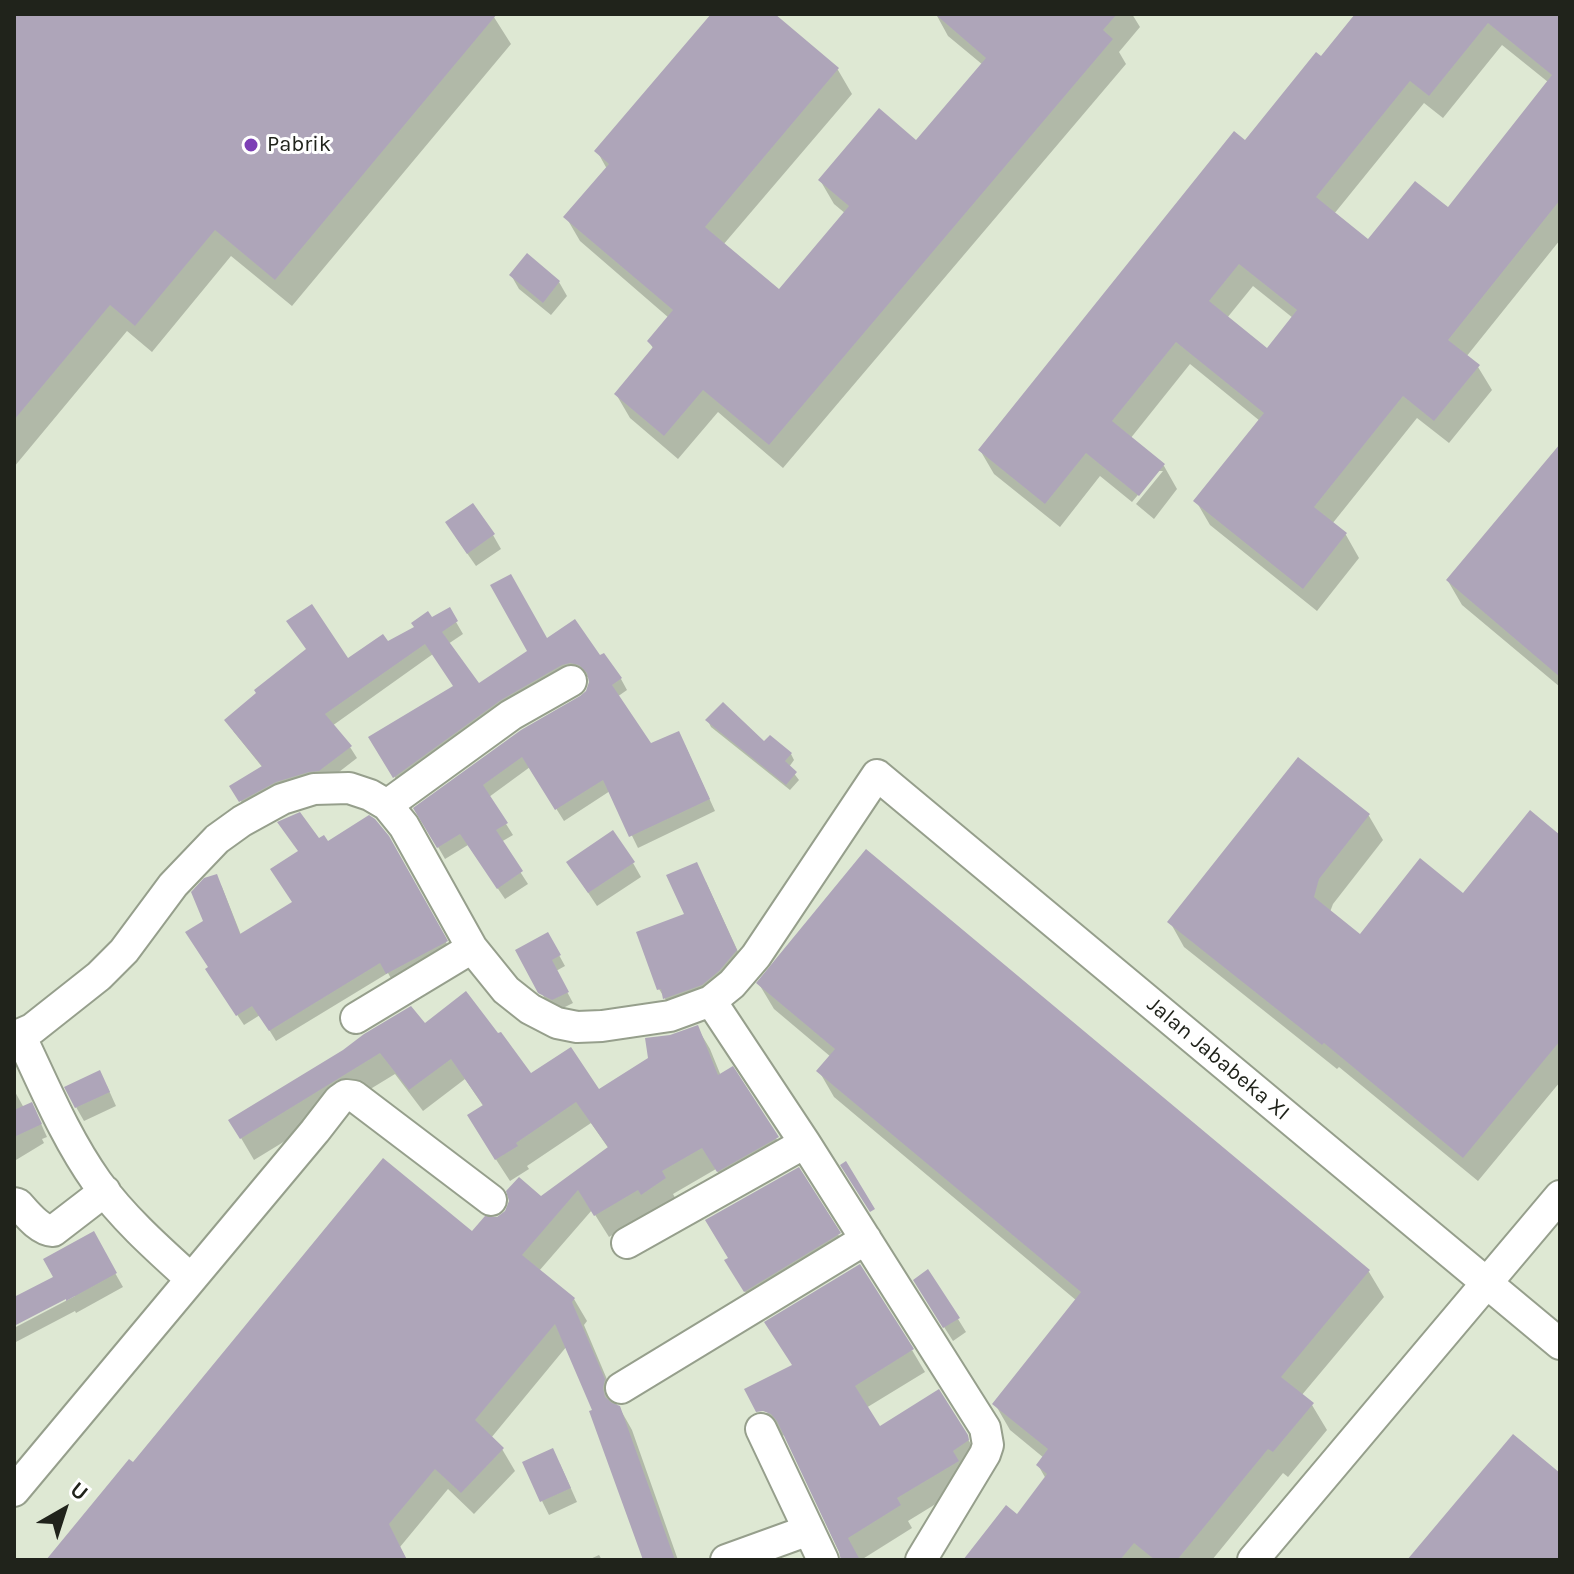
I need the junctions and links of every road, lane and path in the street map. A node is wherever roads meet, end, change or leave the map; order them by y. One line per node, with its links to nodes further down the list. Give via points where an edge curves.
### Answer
1 (571, 681): 2 (street, via 511,715)
2 (387, 805): 3 (street); 6 (street, via 349,788 314,789 242,821 196,860 99,976)
3 (472, 948): 4 (street, via 506,990 557,1023 602,1026 670,1016); 5 (street)
4 (711, 1001): 7 (street); 15 (street, Jalan Jababeka XI, via 756,956 877,775)
5 (356, 1018)
6 (17, 1036): 8 (street, via 64,1129)
7 (805, 1143): 12 (street); 13 (street)
8 (105, 1191): 11 (street, via 53,1231); 14 (street, via 145,1238)
9 (1560, 1196): 15 (street)
10 (491, 1200): 14 (street, via 348,1094)
11 (14, 1203)
12 (866, 1239): 17 (street); 23 (street, via 988,1437 985,1454)
13 (627, 1243)
14 (191, 1279): 19 (street)
15 (1487, 1283): 16 (street, Jalan Jababeka XI); 24 (street)
16 (1560, 1344)
17 (621, 1388)
18 (761, 1429): 20 (street)
19 (14, 1491)
20 (809, 1530): 21 (street); 22 (street)
21 (726, 1560)
22 (823, 1560)
23 (921, 1560)
24 (1253, 1560)

